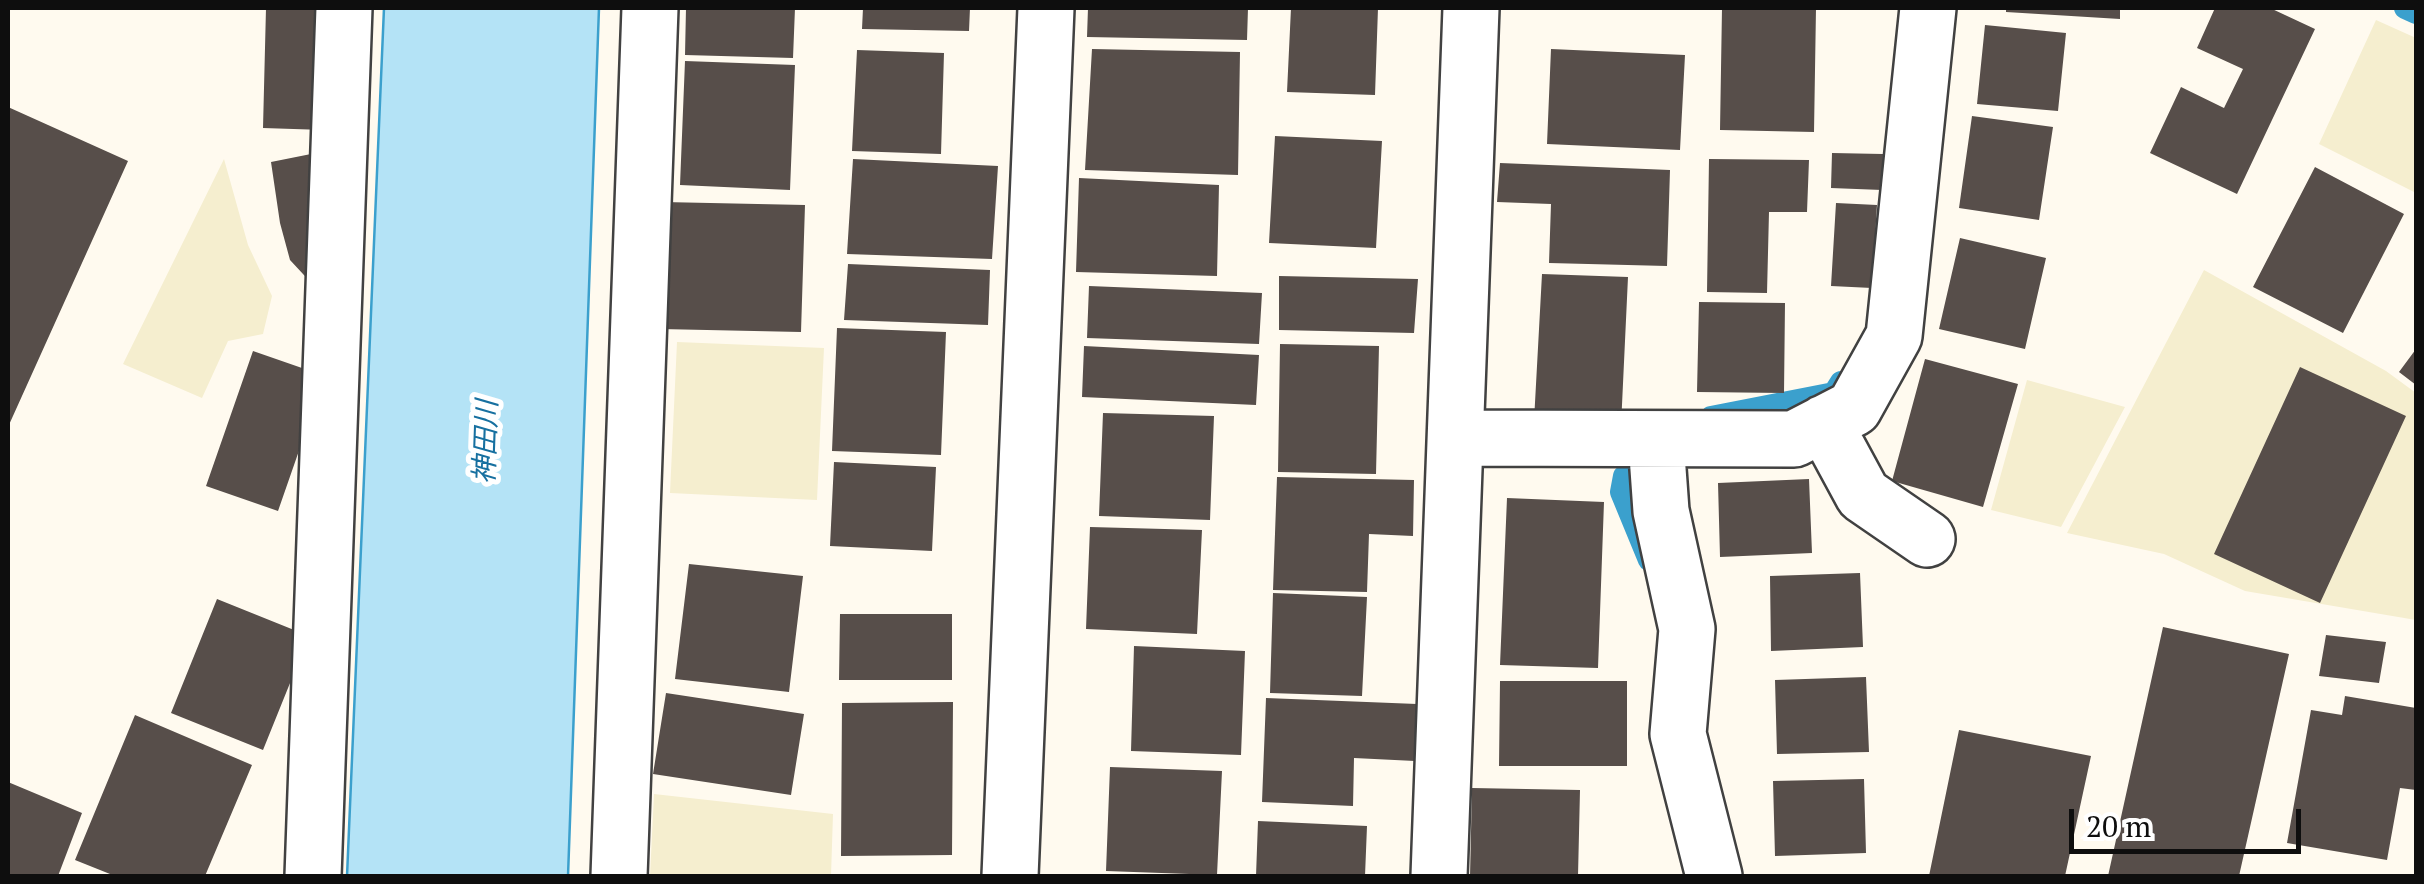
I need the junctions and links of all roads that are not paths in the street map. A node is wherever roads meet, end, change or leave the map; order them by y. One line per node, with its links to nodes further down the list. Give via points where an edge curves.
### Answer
1 (344, 8): 10 (street)
2 (650, 8): 11 (street)
3 (1046, 8): 12 (street)
4 (1470, 8): 7 (street)
5 (1928, 8): 6 (street, via 1894,336 1854,408)
6 (1824, 423): 8 (street, via 1794,440); 9 (street, via 1863,495)
7 (1456, 438): 8 (street); 13 (street)
8 (1656, 441): 14 (street, via 1661,511 1687,629 1678,734)
9 (1927, 540)
10 (313, 876)
11 (620, 876)
12 (1010, 876)
13 (1438, 876)
14 (1714, 876)

